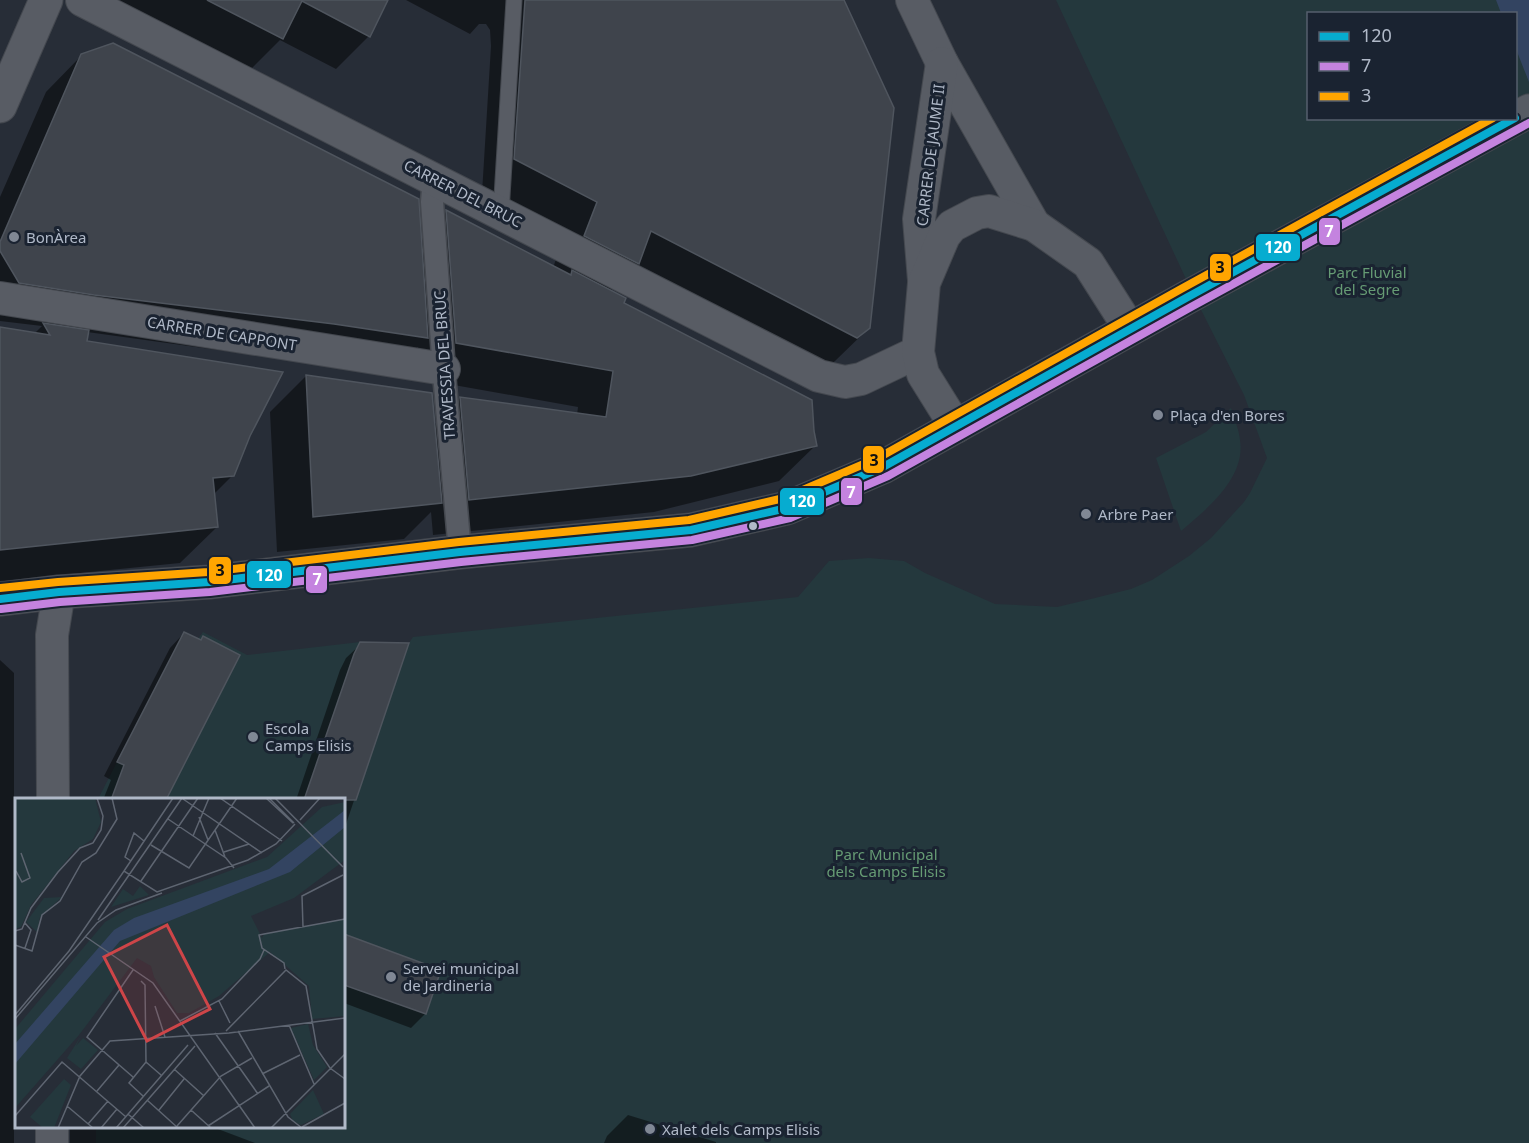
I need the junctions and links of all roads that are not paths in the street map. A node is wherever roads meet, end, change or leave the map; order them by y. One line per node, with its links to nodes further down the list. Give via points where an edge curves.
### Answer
1 (46, 0): 6 (street)
2 (82, 0): 8 (street, CARRER DEL BRUC)
3 (514, 0): 9 (lane)
4 (912, 0): 5 (street, CARRER DE JAUME II)
5 (942, 63): 10 (street, CARRER DE JAUME II); 11 (street, CARRER DE JAUME II, via 919,219)
6 (0, 106)
7 (1512, 120): 13 (main road)
8 (434, 178): 9 (street, CARRER DEL BRUC); 15 (street, TRAVESSIA DEL BRUC, via 432,202)
9 (501, 213): 14 (street, CARRER DEL BRUC, via 819,376 845,382 861,379)
10 (1034, 225): 11 (street, CARRER DE JAUME II, via 989,211 957,223 944,236); 13 (street, CARRER DE JAUME II, via 1088,263)
11 (924, 283): 14 (street, CARRER DE JAUME II)
12 (0, 298): 15 (street, CARRER DE CAPPONT)
13 (1130, 329): 16 (main road)
14 (918, 352): 16 (street, CARRER DE JAUME II, via 923,374)
15 (444, 369): 17 (street, TRAVESSIA DEL BRUC)
16 (956, 427): 17 (main road, via 883,467 787,508 691,530)
17 (460, 552): 18 (main road, via 209,582)
18 (59, 592): 19 (main road); 20 (street, via 52,635)
19 (0, 598)
20 (52, 798)

